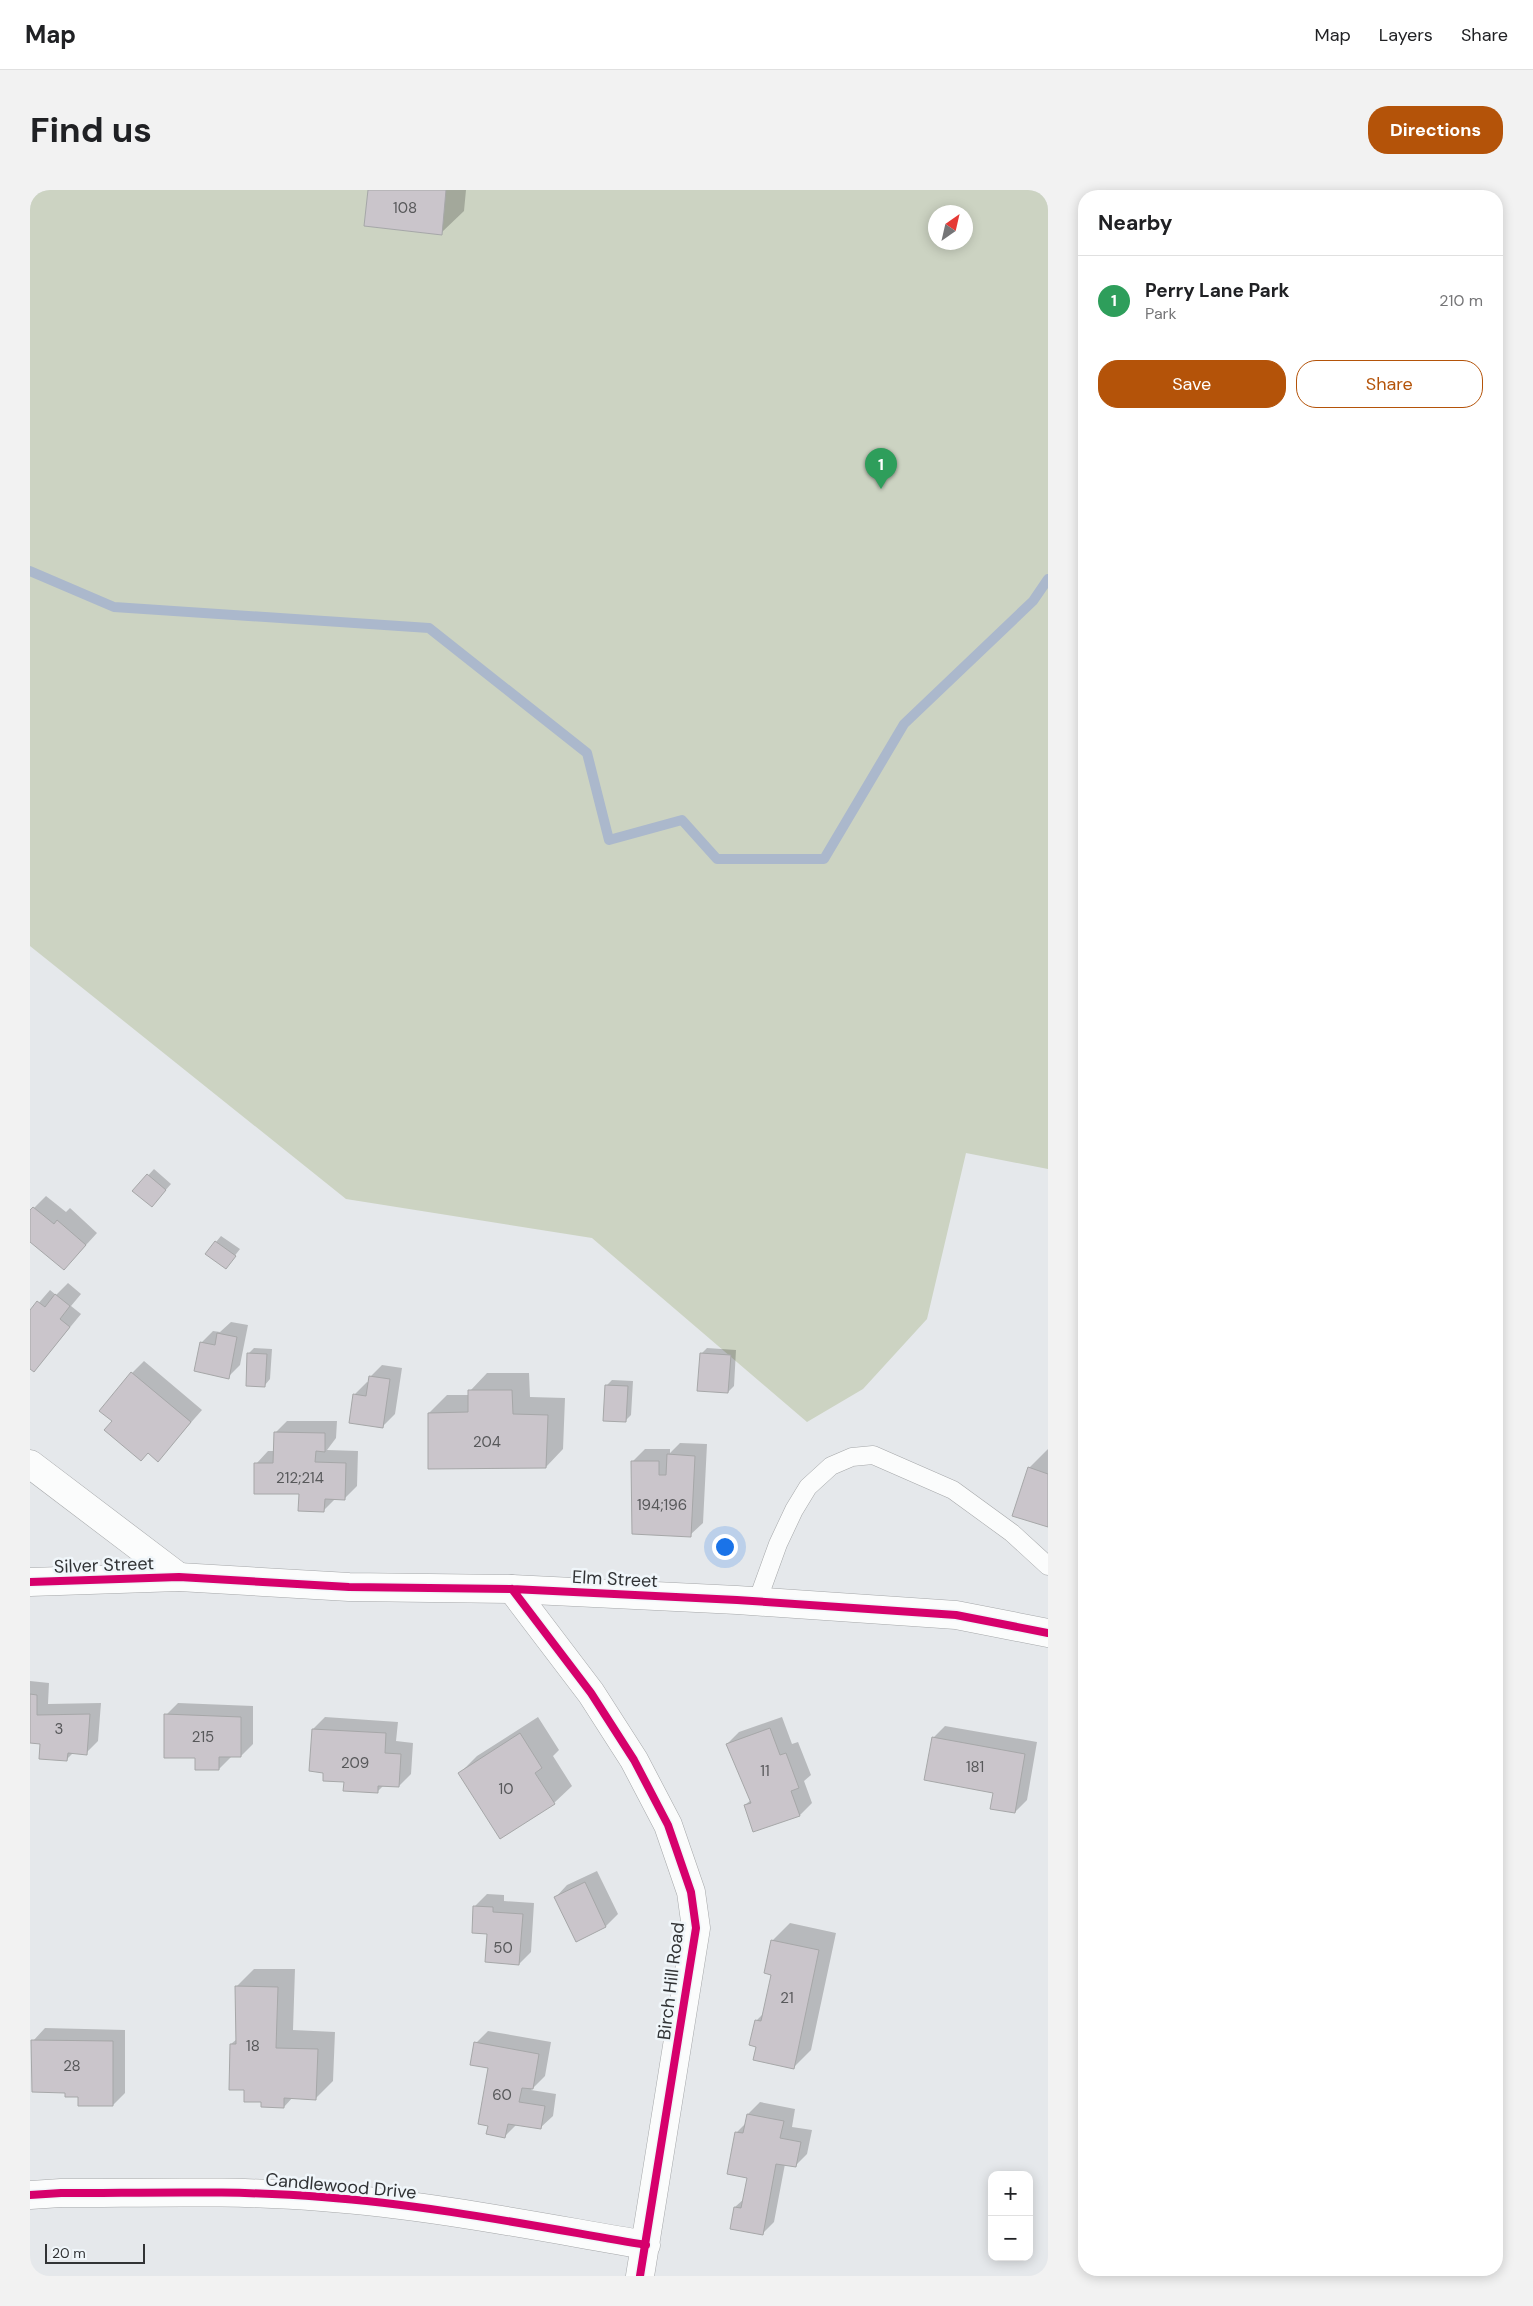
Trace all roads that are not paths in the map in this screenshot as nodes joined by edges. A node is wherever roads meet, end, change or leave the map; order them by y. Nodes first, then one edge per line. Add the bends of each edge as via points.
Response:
1 (30, 1464) edge
2 (1048, 1566) edge
3 (179, 1577) junction
4 (30, 1582) edge
5 (512, 1589) junction
6 (757, 1602) junction
7 (1048, 1633) edge
8 (30, 2195) edge
9 (646, 2245) junction
10 (640, 2276) edge

1 - 3 street
2 - 6 lane via 1012,1533 953,1490 873,1455 852,1457 831,1466 808,1487 798,1502 778,1544
3 - 4 street, Silver Street
3 - 5 street, Elm Street via 349,1587
5 - 6 street, Elm Street
5 - 9 street, Birch Hill Road via 591,1693 634,1760 668,1826 691,1892 696,1928
6 - 7 street, Elm Street via 956,1615
8 - 9 street, Candlewood Drive via 262,2193 322,2197 442,2211
9 - 10 street, Birch Hill Road

